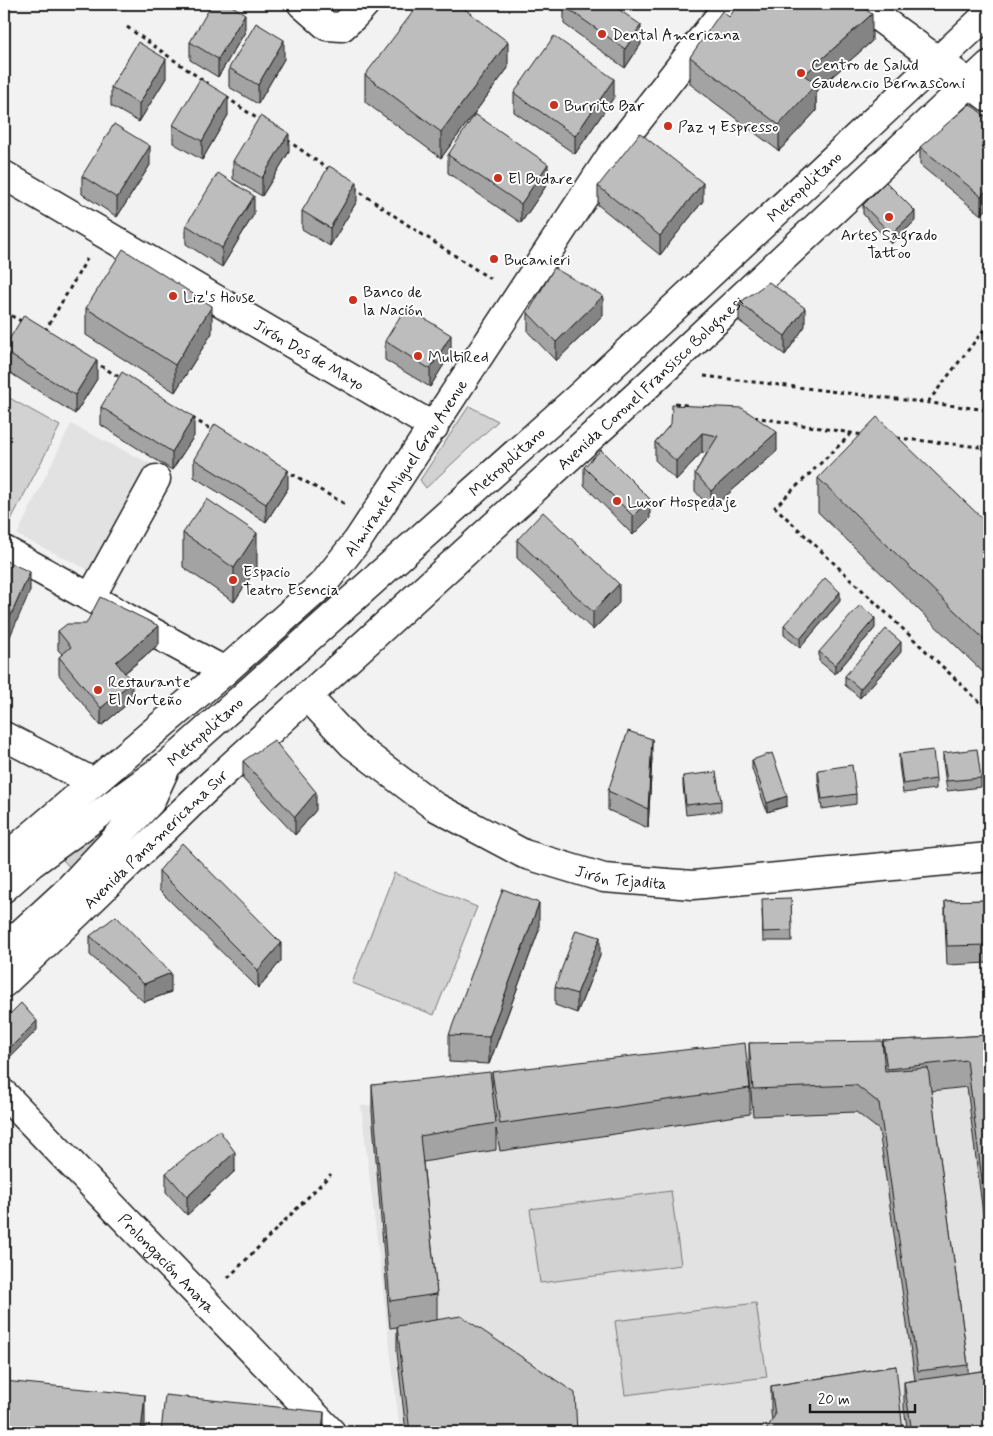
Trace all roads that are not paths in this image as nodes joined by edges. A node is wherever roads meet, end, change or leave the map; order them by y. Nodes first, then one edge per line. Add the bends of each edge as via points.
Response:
1 (302, 4) edge
2 (365, 4) edge
3 (729, 4) edge
4 (860, 4) edge
5 (989, 13) edge
6 (938, 61) junction
7 (989, 65) edge
8 (979, 91) edge
9 (4, 175) edge
10 (434, 427) junction
11 (156, 479) dead end
12 (4, 550) edge
13 (91, 597) junction
14 (225, 671) junction
15 (307, 696) junction
16 (4, 736) edge
17 (167, 765) junction
18 (93, 782) junction
19 (989, 858) edge
20 (4, 859) edge
21 (4, 888) edge
22 (4, 949) edge
23 (4, 982) edge
24 (4, 1094) edge
25 (331, 1432) edge

1 - 2 main road via 327,26 342,27
3 - 10 main road, Almirante Miguel Grau Avenue via 612,154
4 - 6 main road
5 - 6 main road, Metropolitano
6 - 8 main road
6 - 17 main road, Metropolitano via 590,387
7 - 8 main road, Avenida Coronel Fransisco Bolognesi
8 - 15 main road, Avenida Coronel Fransisco Bolognesi via 662,371
9 - 10 main road, Jirón Dos de Mayo
10 - 14 main road, Almirante Miguel Grau Avenue via 358,540 324,583
11 - 13 main road
12 - 13 main road
13 - 14 main road
14 - 18 main road, Almirante Miguel Grau Avenue
15 - 19 main road, Jirón Tejadita via 352,744 434,806 524,854 604,878 693,885
15 - 23 main road, Avenida Panamericana Sur
16 - 18 main road
17 - 21 main road, Metropolitano
17 - 22 main road via 150,802 64,894
18 - 20 main road
24 - 25 main road, Prolongación Anaya

